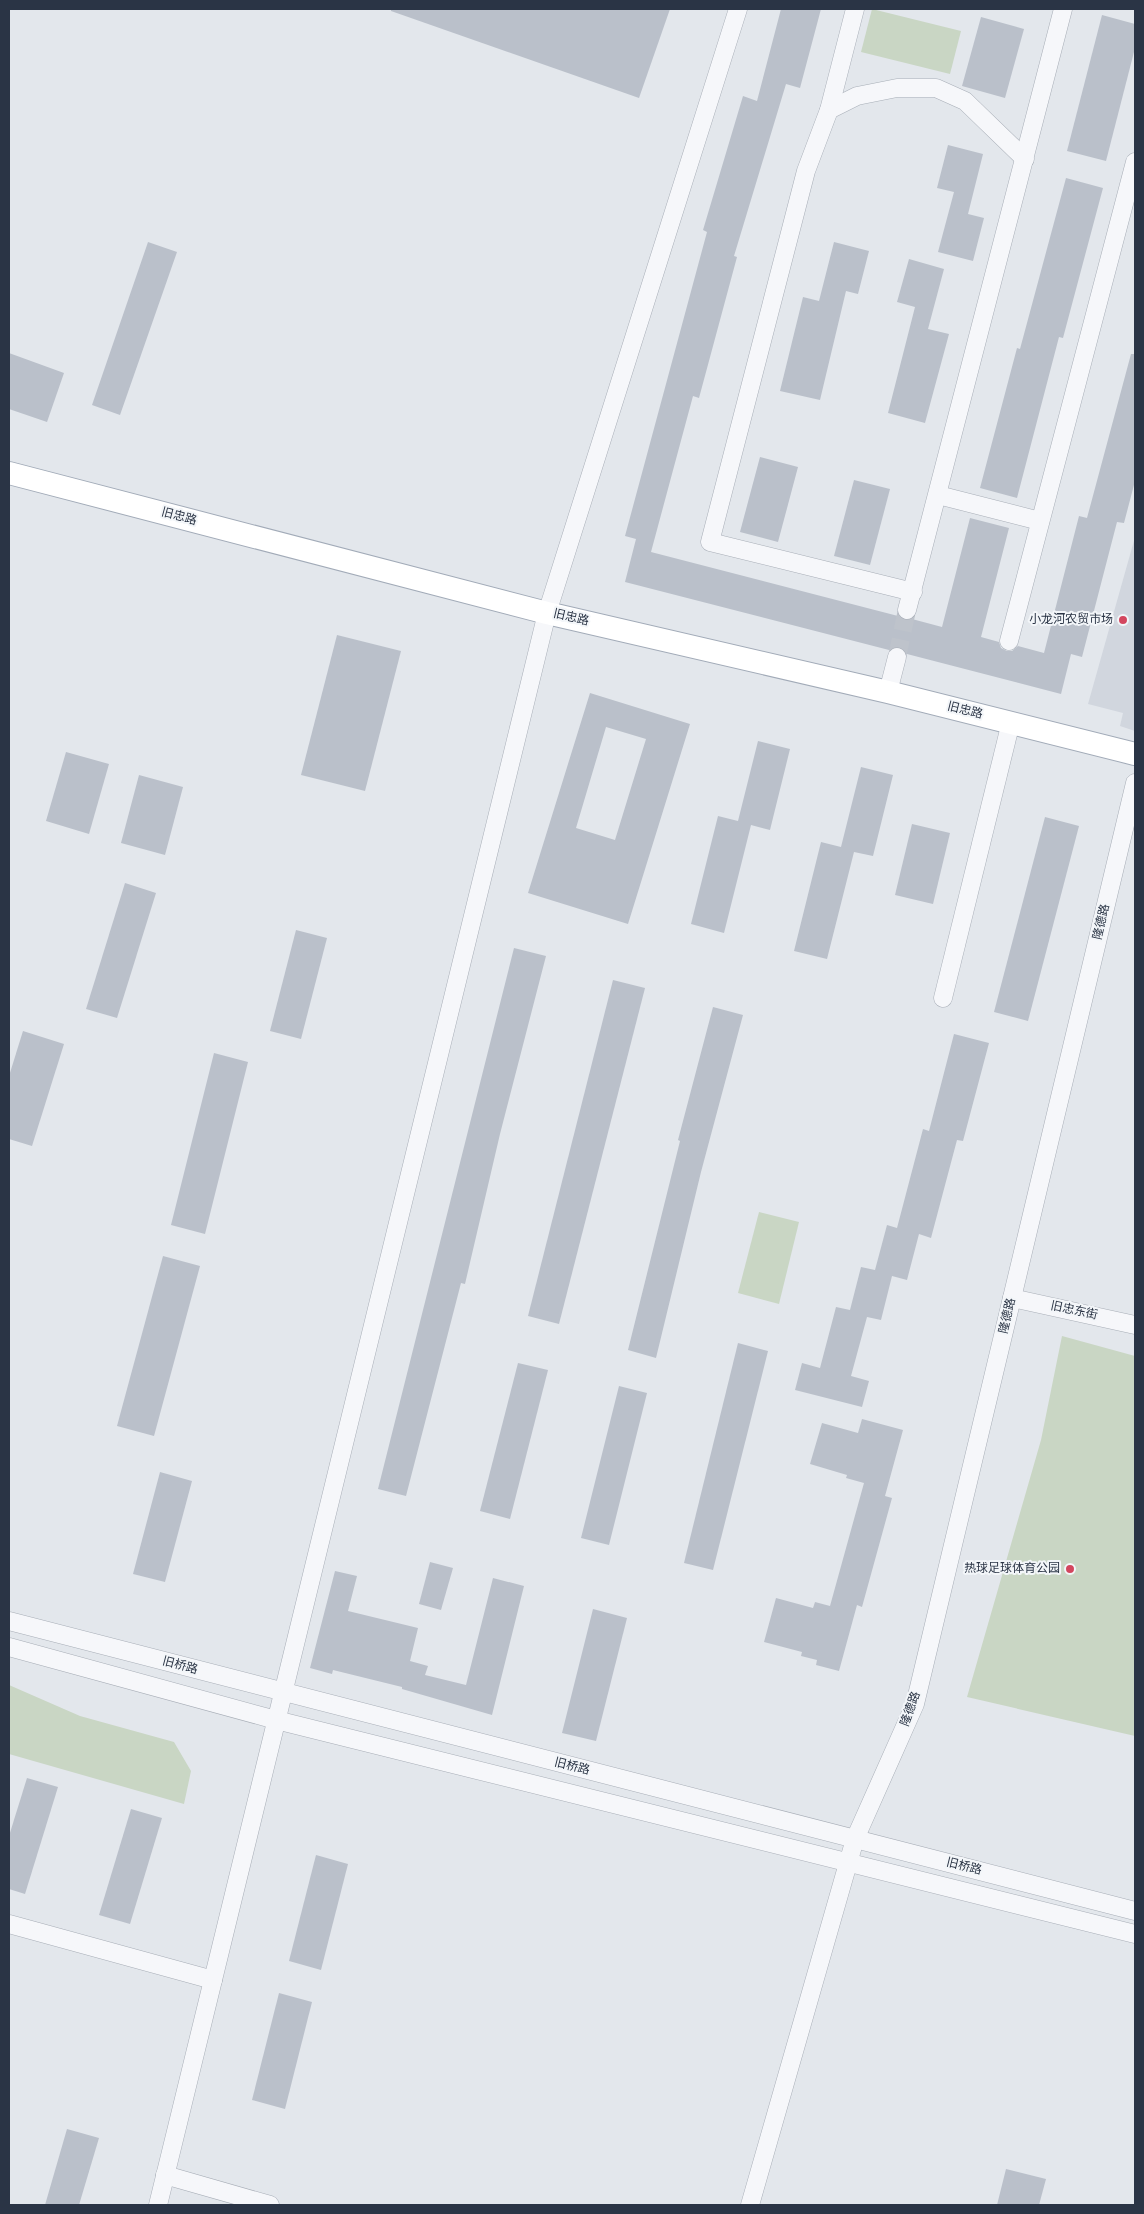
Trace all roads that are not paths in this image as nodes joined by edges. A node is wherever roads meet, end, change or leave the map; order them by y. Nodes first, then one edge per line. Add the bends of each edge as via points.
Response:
1 (738, 9) edge
2 (855, 9) edge
3 (1063, 9) edge
4 (829, 110) junction
5 (1025, 159) junction
6 (1135, 162) edge
7 (9, 474) edge
8 (938, 495) junction
9 (1040, 521) junction
10 (912, 592) junction
11 (907, 610) tunnel mouth
12 (547, 613) junction
13 (1009, 641) dead end
14 (897, 657) tunnel mouth
15 (888, 692) junction
16 (1011, 722) junction
17 (1135, 754) edge
18 (1135, 783) edge
19 (943, 998) dead end
20 (1012, 1298) junction
21 (1135, 1325) edge
22 (9, 1621) edge
23 (9, 1647) edge
24 (282, 1693) junction
25 (276, 1720) junction
26 (854, 1839) junction
27 (848, 1863) junction
28 (1135, 1911) edge
29 (9, 1924) edge
30 (1135, 1934) edge
31 (212, 1980) junction
32 (165, 2175) junction
33 (158, 2205) edge
34 (270, 2205) edge
35 (750, 2205) edge

1 - 12 street
2 - 4 street
3 - 5 street
4 - 5 street via 857,96 897,88 936,88 965,101
4 - 10 street via 806,171 710,542
5 - 8 street
6 - 9 street
7 - 12 main road, 旧忠路
8 - 9 street
8 - 10 street
9 - 13 street
10 - 11 street
12 - 15 main road, 旧忠路
12 - 24 street
14 - 15 street
15 - 16 main road, 旧忠路
16 - 17 main road, 旧忠路
16 - 19 street
18 - 20 street, 隆德路
20 - 21 street, 旧忠东街
20 - 26 street, 隆德路 via 915,1704
22 - 24 street, 旧桥路
23 - 25 street, 旧桥路
24 - 25 street
24 - 26 street, 旧桥路
25 - 27 street, 旧桥路
25 - 31 street
26 - 27 street, 隆德路
26 - 28 street, 旧桥路
27 - 30 street, 旧桥路
27 - 35 street, 隆德路
29 - 31 street
31 - 32 street
32 - 33 street
32 - 34 street

